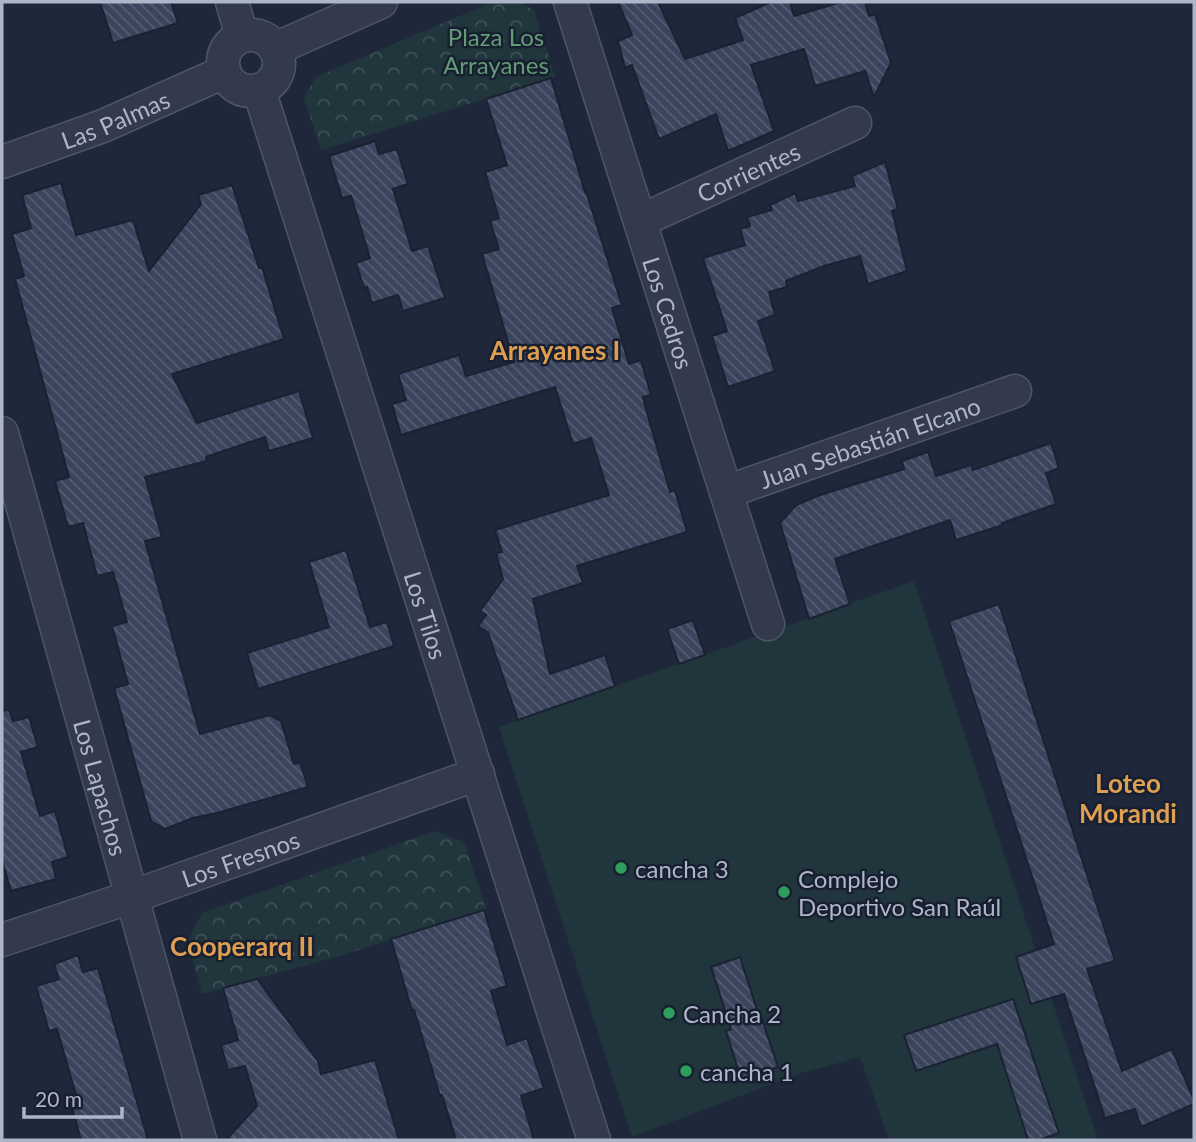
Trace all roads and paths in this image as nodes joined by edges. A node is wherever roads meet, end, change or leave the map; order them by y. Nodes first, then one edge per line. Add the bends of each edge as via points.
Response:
1 (232, 2) edge
2 (381, 2) edge
3 (570, 2) edge
4 (242, 36) junction
5 (275, 49) junction
6 (224, 72) junction
7 (259, 90) junction
8 (855, 123) dead end
9 (2, 162) edge
10 (640, 221) junction
11 (1015, 391) dead end
12 (2, 433) edge
13 (726, 492) junction
14 (768, 624) dead end
15 (478, 774) junction
16 (131, 897) junction
17 (2, 940) edge
18 (200, 1140) edge
19 (594, 1140) edge

1 - 4 street
2 - 5 street
3 - 10 street, Los Cedros
4 - 5 street via 261,37
4 - 6 street via 226,50
5 - 7 street via 275,78
6 - 7 street via 242,90
6 - 9 street, Las Palmas via 103,126
7 - 15 street, Los Tilos
8 - 10 street, Corrientes
10 - 13 street, Los Cedros
11 - 13 street, Juan Sebastián Elcano
12 - 16 street, Los Lapachos
13 - 14 street, Los Cedros
15 - 16 street, Los Fresnos
15 - 19 street, Los Tilos
16 - 17 street, Los Fresnos
16 - 18 street, Los Lapachos

